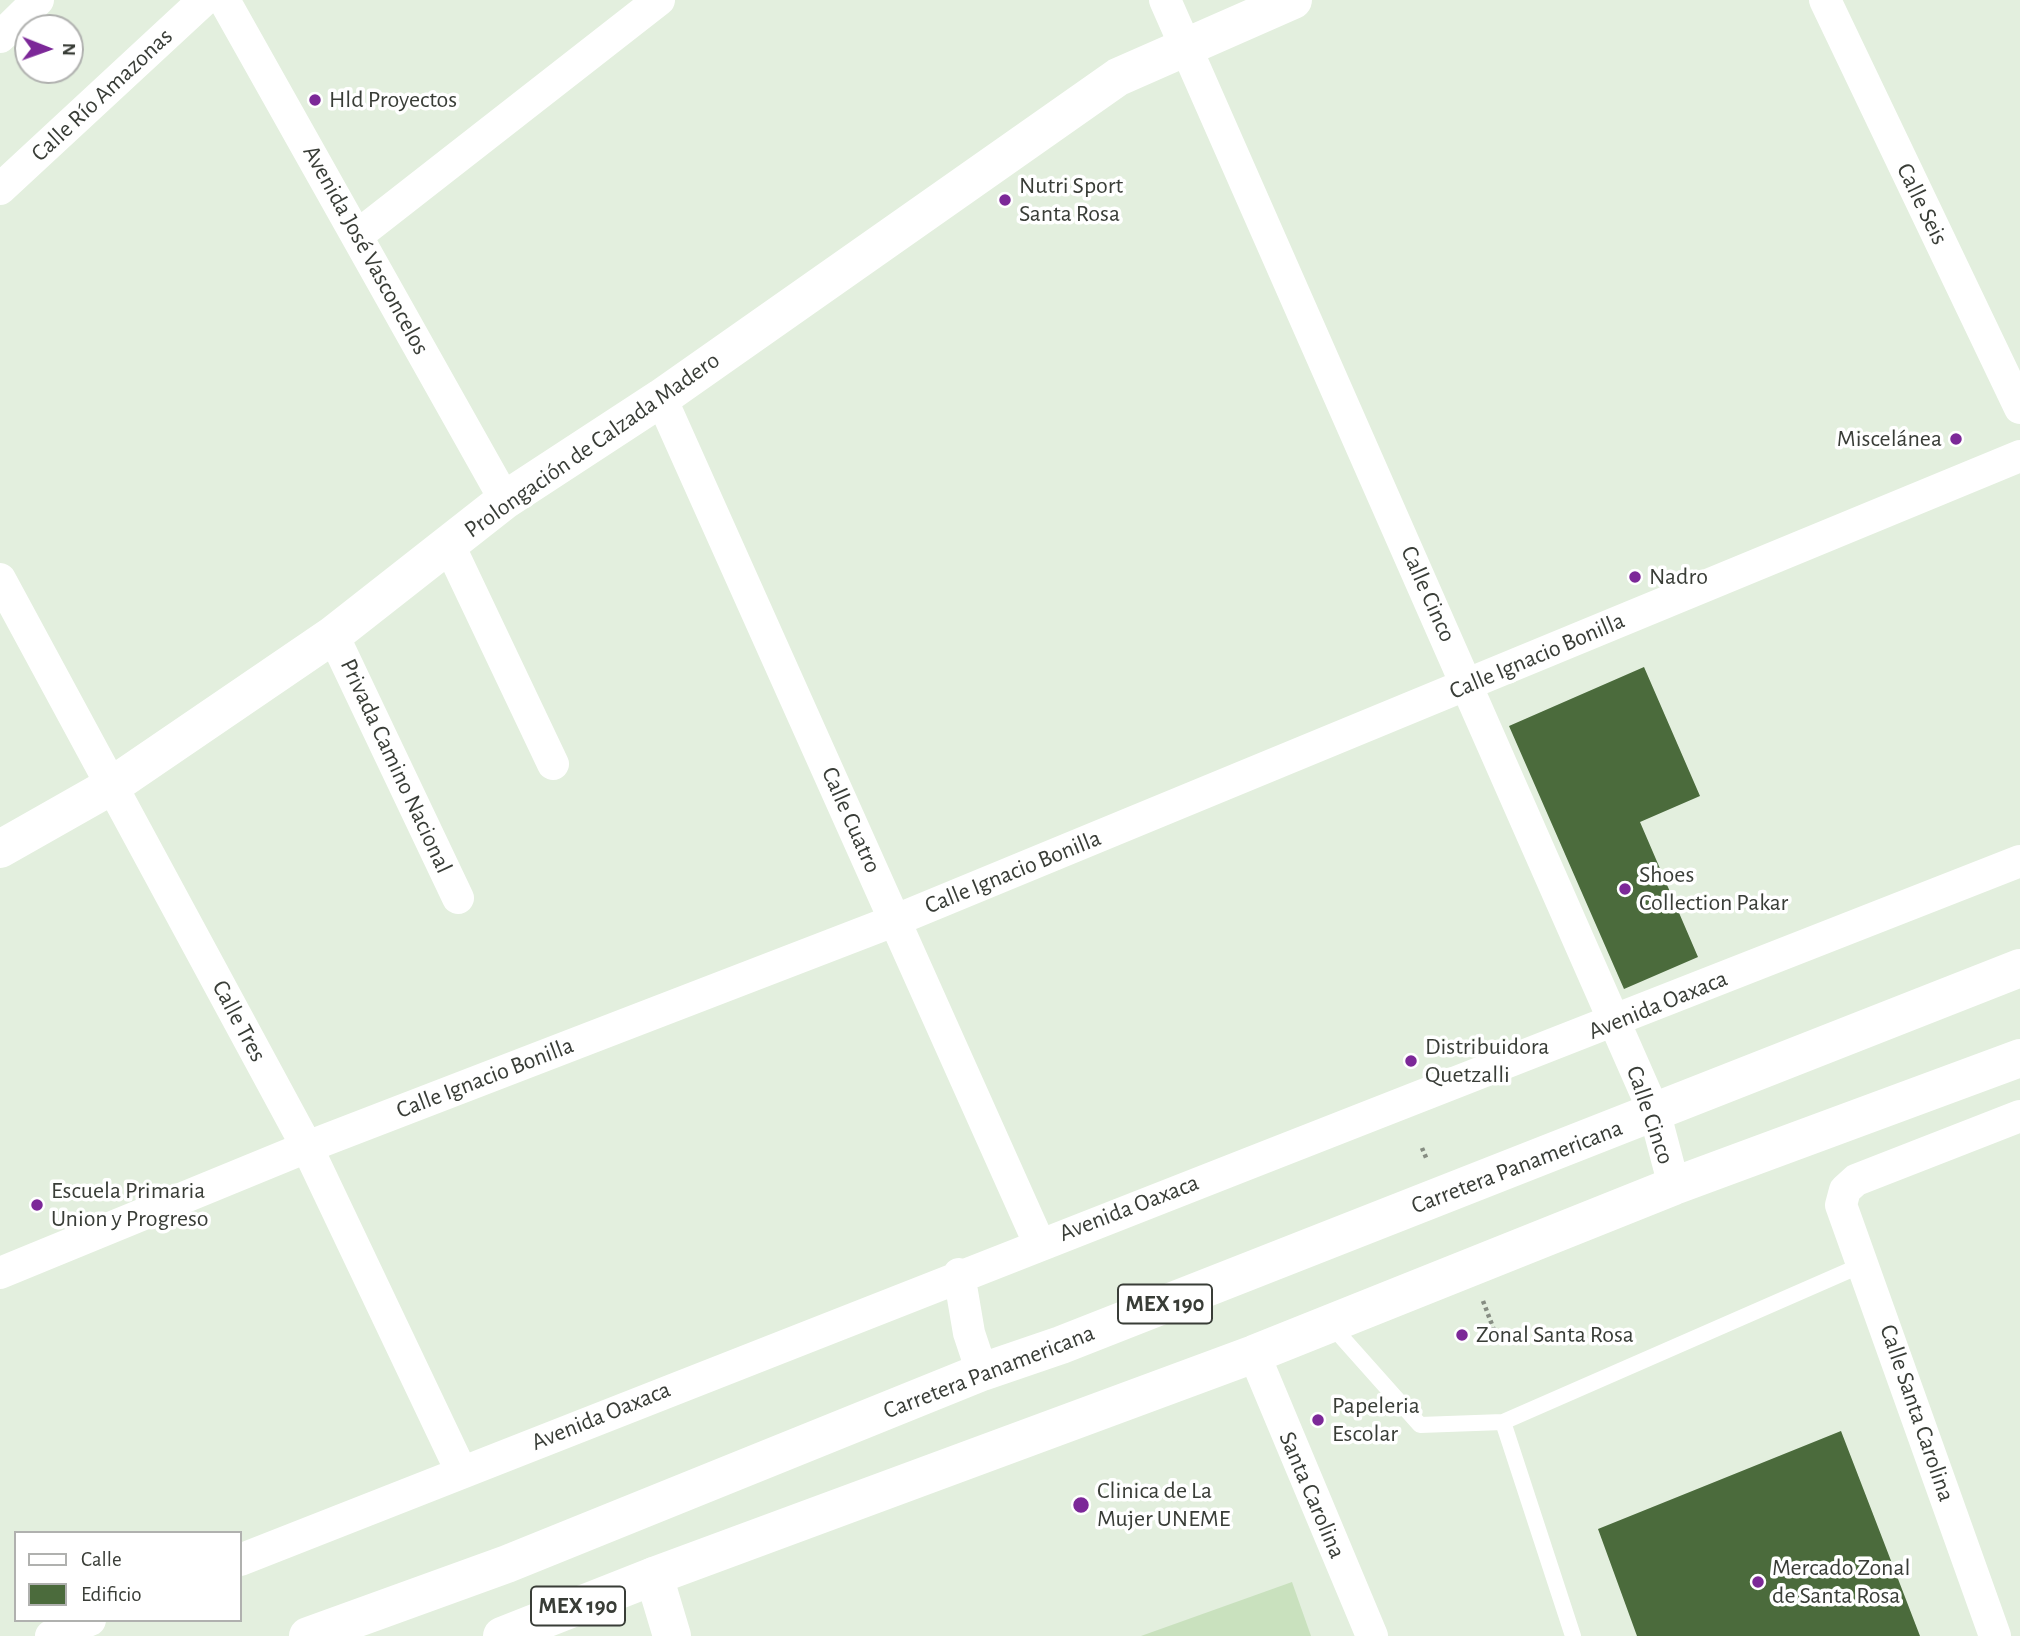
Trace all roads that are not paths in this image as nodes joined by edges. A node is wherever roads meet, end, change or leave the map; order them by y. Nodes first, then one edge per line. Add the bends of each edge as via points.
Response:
1 (38, 0) edge
2 (204, 0) edge
3 (224, 0) edge
4 (659, 0) edge
5 (1165, 0) edge
6 (1293, 0) edge
7 (1825, 0) edge
8 (0, 37) edge
9 (1186, 45) junction
10 (0, 189) edge
11 (358, 235) junction
12 (661, 398) junction
13 (2020, 408) edge
14 (2020, 456) edge
15 (505, 500) junction
16 (449, 545) junction
17 (0, 579) edge
18 (333, 635) junction
19 (1468, 685) junction
20 (552, 764) dead end
21 (113, 785) junction
22 (0, 849) edge
23 (2020, 861) edge
24 (458, 898) dead end
25 (896, 920) junction
26 (2020, 968) edge
27 (1615, 1022) junction
28 (2020, 1058) edge
29 (1655, 1114) junction
30 (2020, 1116) edge
31 (307, 1147) junction
32 (1674, 1186) junction
33 (1039, 1243) junction
34 (1864, 1264) junction
35 (0, 1273) edge
36 (959, 1274) junction
37 (1331, 1324) junction
38 (1254, 1354) junction
39 (982, 1372) junction
40 (1503, 1422) junction
41 (461, 1471) junction
42 (242, 1559) edge
43 (654, 1576) junction
44 (85, 1622) edge
45 (51, 1636) edge
46 (309, 1636) edge
47 (502, 1636) edge
48 (671, 1636) edge
49 (1372, 1636) edge
50 (1573, 1636) edge
51 (1995, 1636) edge

1 - 8 street
2 - 10 street, Calle Río Amazonas
3 - 11 street, Avenida José Vasconcelos
4 - 11 street
5 - 9 street, Calle Cinco
6 - 9 main road, Prolongación de Calzada Madero
7 - 13 street, Calle Seis
9 - 12 main road, Prolongación de Calzada Madero via 1118,77
9 - 19 street, Calle Cinco
11 - 15 street, Avenida José Vasconcelos
12 - 15 main road, Prolongación de Calzada Madero
12 - 25 street, Calle Cuatro
14 - 19 street, Calle Ignacio Bonilla
15 - 16 main road, Prolongación de Calzada Madero
16 - 18 main road, Prolongación de Calzada Madero
16 - 20 street
17 - 21 street, Calle Tres
18 - 21 main road, Prolongación de Calzada Madero
18 - 24 street, Privada Camino Nacional
19 - 25 street, Calle Ignacio Bonilla
19 - 27 street, Calle Cinco
21 - 22 main road, Prolongación de Calzada Madero
21 - 31 street, Calle Tres
23 - 27 street, Avenida Oaxaca
25 - 31 street, Calle Ignacio Bonilla
25 - 33 street, Calle Cuatro
26 - 29 main road, Carretera Panamericana / MEX 190
27 - 29 street, Calle Cinco
27 - 33 street, Avenida Oaxaca
28 - 32 main road, MEX 190
29 - 32 street, Calle Cinco
29 - 39 main road, Carretera Panamericana / MEX 190
30 - 34 street, Calle Santa Carolina via 1856,1180 1845,1190 1841,1205
31 - 35 street, Calle Ignacio Bonilla
31 - 41 street, Calle Tres
32 - 37 main road, MEX 190
33 - 36 street, Avenida Oaxaca
34 - 40 lane
34 - 51 street, Calle Santa Carolina
36 - 39 street via 969,1333
36 - 41 street, Avenida Oaxaca
37 - 38 main road, MEX 190
37 - 40 lane via 1419,1425
38 - 43 main road, MEX 190
38 - 49 street, Santa Carolina
39 - 46 main road, Carretera Panamericana / MEX 190 via 507,1564
40 - 50 lane
41 - 42 street, Avenida Oaxaca
43 - 47 main road, MEX 190
43 - 48 main road
44 - 45 street

